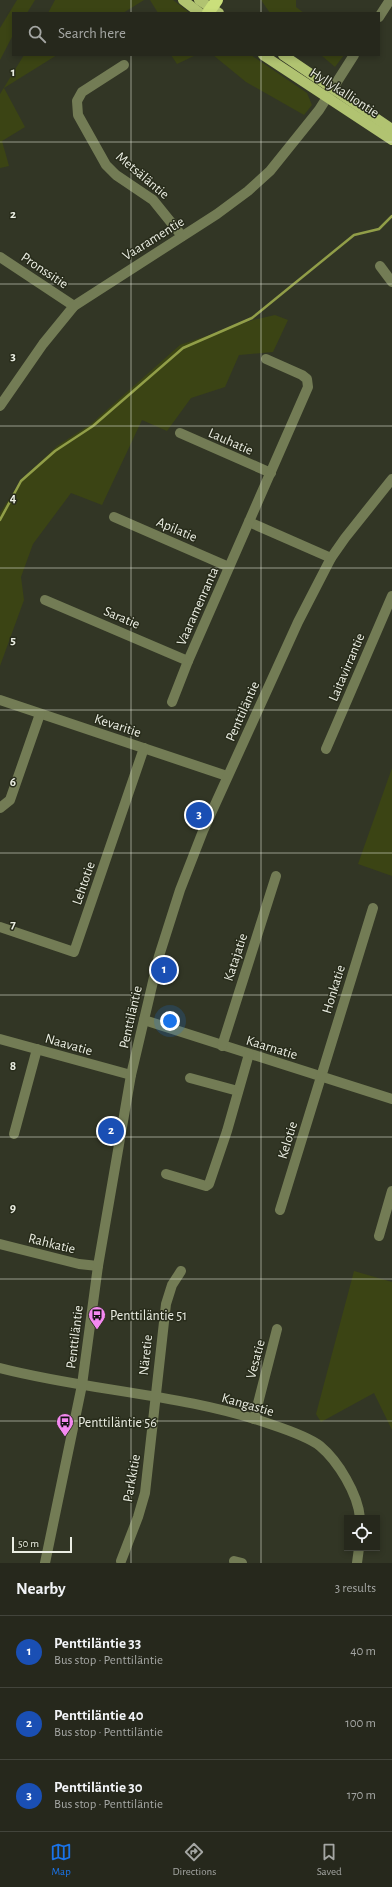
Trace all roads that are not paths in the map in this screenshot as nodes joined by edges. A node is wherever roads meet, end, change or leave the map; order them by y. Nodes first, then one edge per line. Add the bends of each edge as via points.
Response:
1 (183, 0) edge
2 (199, 0) edge
3 (390, 0) edge
4 (214, 9) edge
5 (199, 12) edge
6 (380, 15) edge
7 (264, 56) edge
8 (285, 56) edge
9 (353, 56) edge
10 (124, 65) dead end
11 (333, 88) junction
12 (327, 97) junction
13 (392, 129) edge
14 (392, 140) edge
15 (182, 236) junction
16 (0, 257) edge
17 (380, 266) dead end
18 (392, 282) edge
19 (74, 306) junction
20 (266, 359) dead end
21 (0, 406) edge
22 (180, 434) dead end
23 (271, 473) junction
24 (391, 482) edge
25 (114, 517) dead end
26 (250, 522) junction
27 (331, 558) junction
28 (229, 567) junction
29 (392, 596) edge
30 (45, 600) dead end
31 (188, 661) junction
32 (0, 700) edge
33 (172, 702) dead end
34 (40, 714) junction
35 (144, 748) junction
36 (326, 749) dead end
37 (227, 776) junction
38 (0, 808) edge
39 (276, 876) dead end
40 (373, 908) dead end
41 (0, 927) edge
42 (144, 1020) junction
43 (0, 1039) edge
44 (222, 1046) junction
45 (37, 1049) junction
46 (249, 1054) junction
47 (131, 1076) junction
48 (320, 1077) junction
49 (190, 1078) dead end
50 (238, 1091) junction
51 (392, 1099) edge
52 (14, 1134) dead end
53 (166, 1174) dead end
54 (392, 1191) edge
55 (280, 1210) dead end
56 (379, 1236) dead end
57 (0, 1244) edge
58 (98, 1266) junction
59 (181, 1271) dead end
60 (277, 1329) dead end
61 (0, 1368) edge
62 (82, 1386) junction
63 (155, 1398) junction
64 (254, 1419) junction
65 (360, 1515) edge
66 (359, 1551) edge
67 (121, 1561) dead end
68 (45, 1563) edge
69 (357, 1563) edge

1 - 5 main road
2 - 4 main road
3 - 6 street
7 - 12 main road, Hyllykalliontie
8 - 11 main road, Hyllykalliontie
9 - 11 street, Vaaramentie
10 - 15 street, Metsäläntie via 82,92 77,101 78,115 106,165 116,175 153,200
11 - 12 street, Vaaramentie
11 - 13 main road, Hyllykalliontie
12 - 14 main road, Hyllykalliontie
12 - 15 street, Vaaramentie via 270,172 248,192
15 - 19 street, Vaaramentie
16 - 19 street, Pronssitie
17 - 18 street
19 - 21 street, Vaaramentie via 43,344
20 - 23 street, Vaaramenranta via 302,374 307,379 308,387
22 - 23 street, Lauhatie
23 - 26 street, Vaaramenranta
24 - 27 street, Penttiläntie
25 - 28 street, Apilatie
26 - 27 street
26 - 28 street, Vaaramenranta
27 - 37 street, Penttiläntie via 298,622
28 - 31 street, Vaaramenranta
29 - 36 street, Laitavirrantie
30 - 31 street, Saratie
31 - 33 street, Vaaramenranta
32 - 34 street, Kevaritie
34 - 35 street, Kevaritie
34 - 38 street via 10,800
35 - 37 street, Kevaritie
35 - 41 street, Lehtotie via 74,952
37 - 42 street, Penttiläntie via 180,890 159,956
39 - 44 street, Katajatie
40 - 48 street, Honkatie
42 - 44 street, Kaarnatie
42 - 47 street, Penttiläntie
43 - 45 street, Naavatie
44 - 46 street, Kaarnatie
45 - 47 street, Naavatie
45 - 52 street
46 - 48 street, Kaarnatie
46 - 50 street
47 - 58 street, Penttiläntie
48 - 51 street, Kaarnatie
48 - 55 street, Kelotie
49 - 50 street
50 - 53 street via 209,1184 206,1186
54 - 56 street
57 - 58 street, Rahkatie via 79,1264
58 - 62 street, Penttiläntie
59 - 63 street, Näretie via 172,1285 166,1304
60 - 64 street, Vesatie
61 - 62 street, Kangastie
62 - 63 street, Kangastie
62 - 68 street, Penttiläntie
63 - 64 street, Kangastie via 200,1405
63 - 67 street, Parkkitie via 145,1493
64 - 65 street, Kangastie via 283,1428 319,1445 343,1473 359,1504
66 - 69 street

